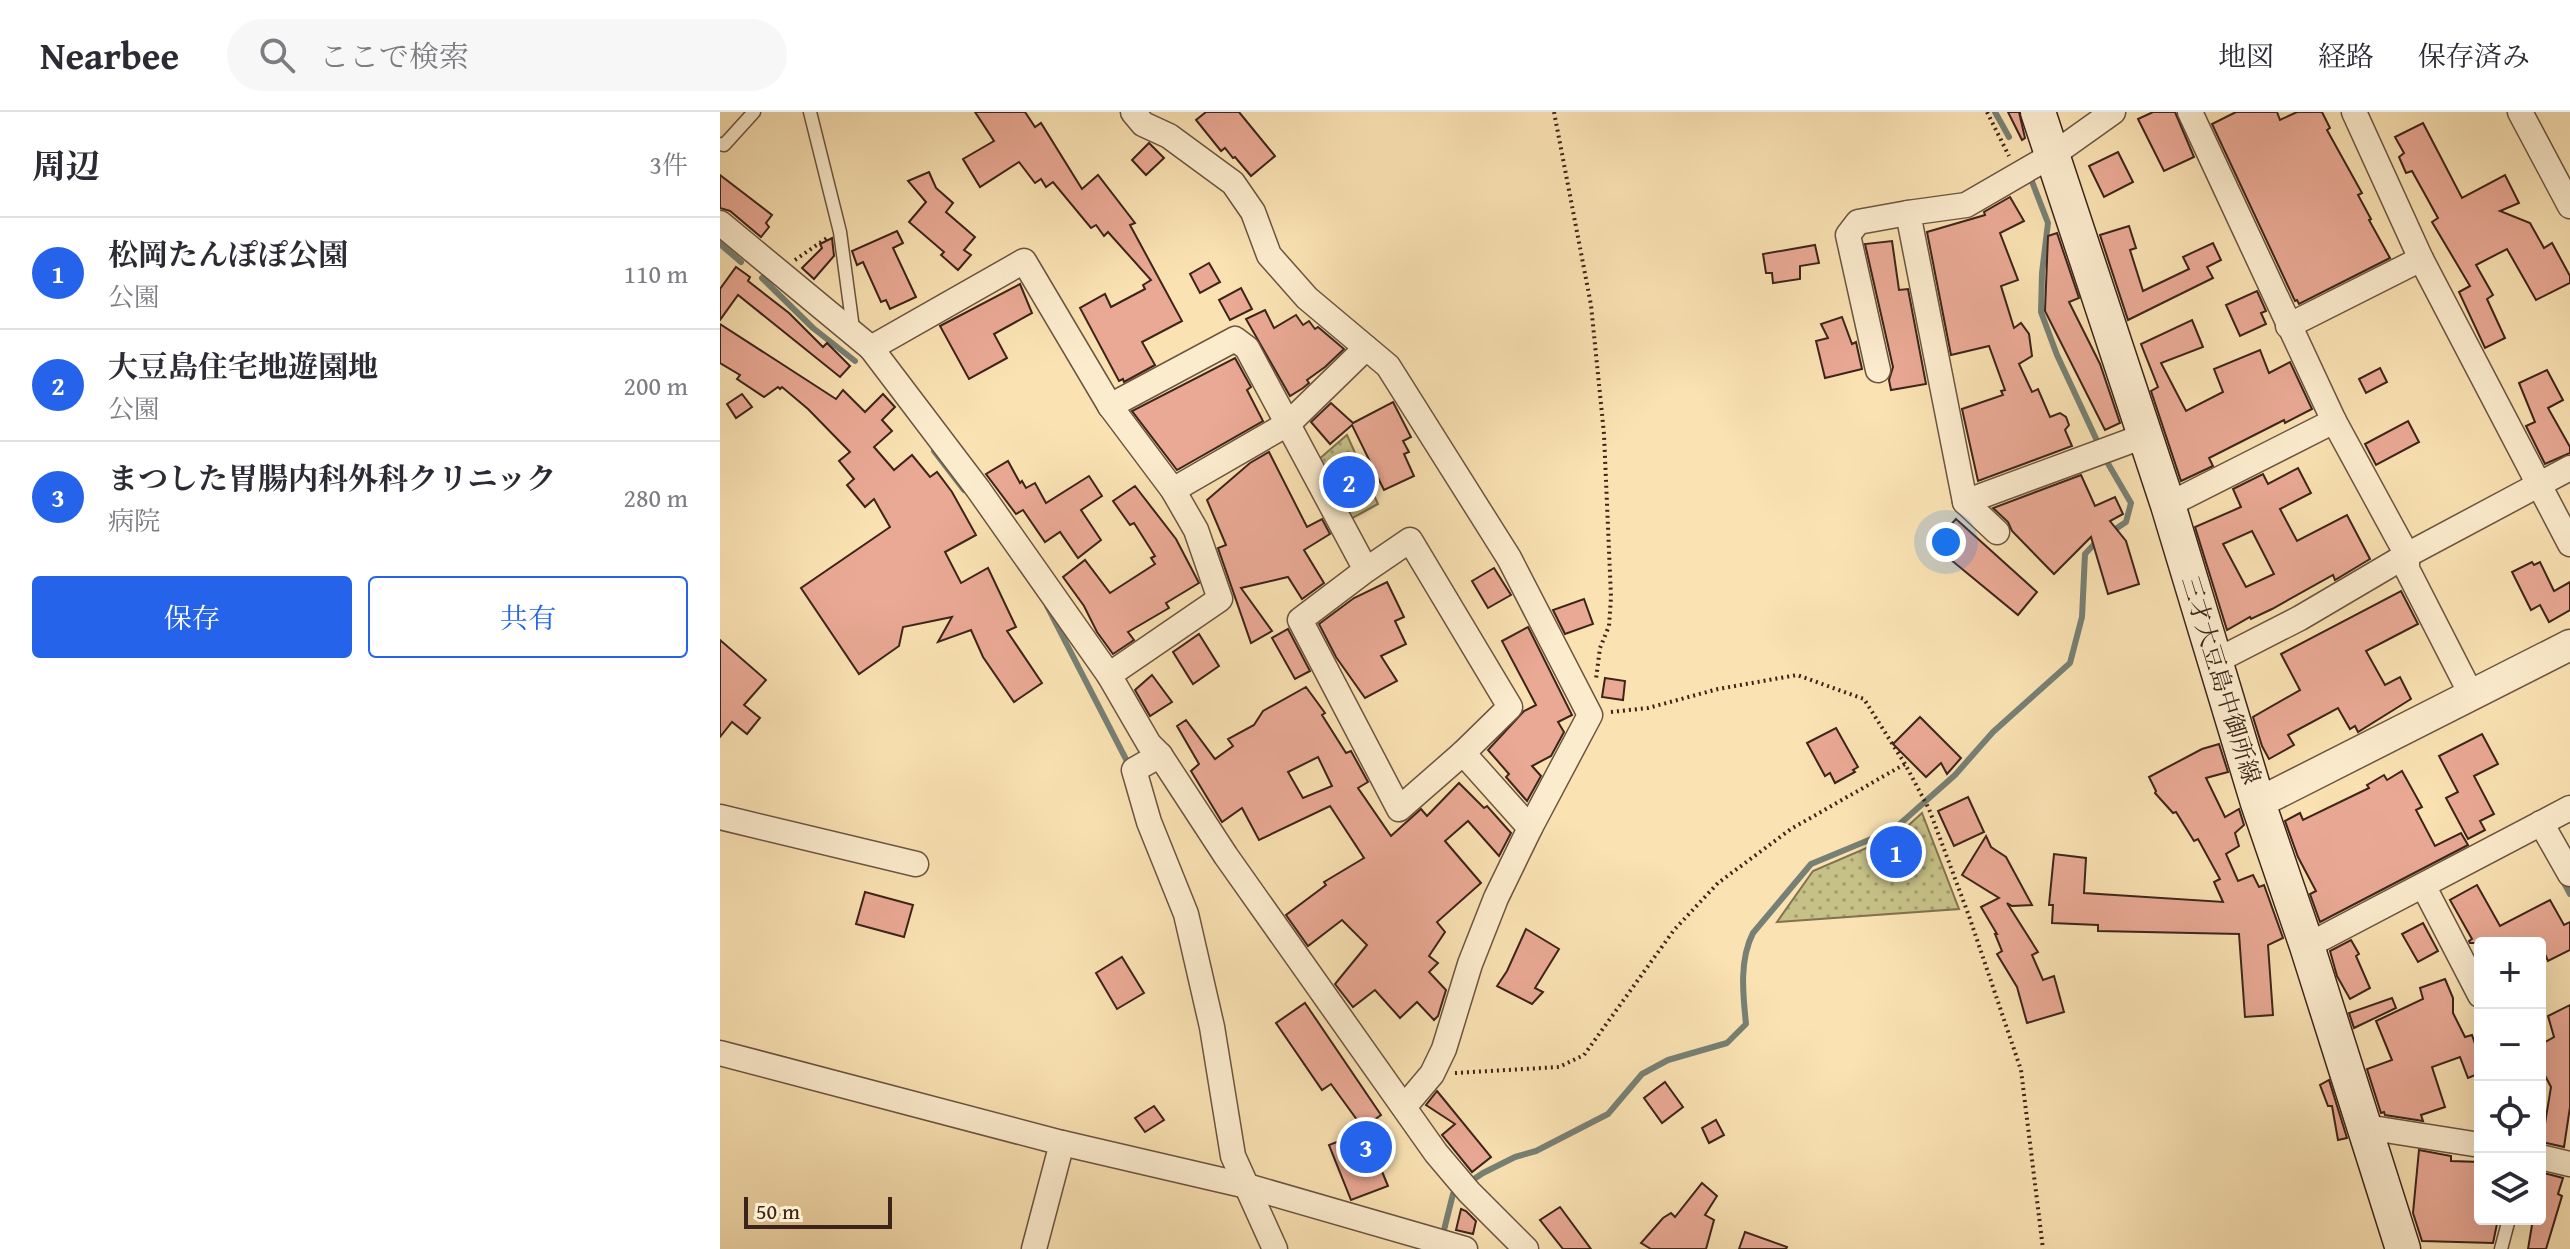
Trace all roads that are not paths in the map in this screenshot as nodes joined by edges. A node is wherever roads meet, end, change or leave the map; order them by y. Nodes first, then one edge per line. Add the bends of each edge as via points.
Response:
1 (754, 112) edge
2 (810, 112) edge
3 (1133, 112) edge
4 (2038, 112) edge
5 (2113, 112) edge
6 (2190, 112) edge
7 (2520, 112) edge
8 (2363, 116) edge
9 (720, 144) edge
10 (2054, 154) junction
11 (2570, 206) edge
12 (1908, 213) junction
13 (720, 223) edge
14 (2421, 259) junction
15 (2288, 326) junction
16 (847, 327) junction
17 (871, 348) junction
18 (1366, 348) junction
19 (1878, 370) dead end
20 (1110, 406) junction
21 (2334, 421) junction
22 (1289, 423) junction
23 (2144, 436) junction
24 (2570, 468) edge
25 (2539, 485) junction
26 (1173, 490) junction
27 (1965, 502) junction
28 (2168, 505) junction
29 (1997, 532) dead end
30 (2570, 544) edge
31 (2407, 555) junction
32 (1366, 570) junction
33 (2570, 645) edge
34 (2216, 661) junction
35 (1109, 675) junction
36 (2471, 694) junction
37 (1463, 753) junction
38 (1160, 755) junction
39 (2258, 803) junction
40 (2570, 808) edge
41 (720, 817) edge
42 (2541, 823) junction
43 (1530, 828) junction
44 (916, 864) dead end
45 (2570, 874) edge
46 (2424, 887) junction
47 (2307, 946) junction
48 (2474, 983) edge
49 (720, 1053) edge
50 (1405, 1106) junction
51 (2366, 1127) junction
52 (1062, 1143) junction
53 (2474, 1144) edge
54 (2546, 1158) edge
55 (2570, 1164) edge
56 (1247, 1186) junction
57 (2507, 1225) edge
58 (1449, 1245) edge
59 (1034, 1249) edge
60 (1275, 1249) edge
61 (1526, 1249) edge
62 (2403, 1249) edge
63 (2412, 1249) edge
64 (2501, 1249) edge

1 - 9 lane
2 - 16 lane via 840,231 852,321
3 - 18 street via 1233,183 1253,212 1269,255 1307,298
4 - 10 main road, 三才大豆島中御所線
5 - 10 street
6 - 15 street
7 - 11 street
8 - 14 street
10 - 12 street via 1966,205
10 - 23 main road, 三才大豆島中御所線
12 - 19 street via 1858,222 1848,235
12 - 27 street
13 - 16 street
14 - 15 street
14 - 25 street
15 - 21 street
16 - 17 street
17 - 20 street via 1024,261
17 - 35 street
18 - 22 street
18 - 43 street via 1403,388 1509,558 1590,715
20 - 22 street via 1235,339 1247,348
20 - 26 street
21 - 28 street
21 - 31 street
22 - 26 street
22 - 32 street
23 - 27 street
23 - 28 main road, 三才大豆島中御所線
24 - 25 street
25 - 30 street
25 - 31 street
26 - 35 street via 1196,530 1220,599
27 - 29 street
28 - 34 main road, 三才大豆島中御所線
31 - 34 street
31 - 36 street via 2407,569
32 - 37 street via 1410,540 1510,707
32 - 37 street via 1300,620 1399,809
33 - 36 street
34 - 39 main road, 三才大豆島中御所線
35 - 38 street
36 - 39 street
37 - 43 street
38 - 50 street
38 - 56 street via 1134,770 1186,914 1233,1156
39 - 47 main road, 三才大豆島中御所線
40 - 42 street
41 - 44 street
42 - 45 street
42 - 46 street
43 - 50 street via 1496,898 1432,1074
46 - 47 street
46 - 48 street
47 - 51 main road, 三才大豆島中御所線
49 - 52 street
50 - 61 street via 1464,1187
51 - 53 street
51 - 62 main road, 三才大豆島中御所線
52 - 56 street
52 - 59 street
54 - 55 street
56 - 58 street
56 - 60 street
57 - 64 lane
62 - 63 lane

